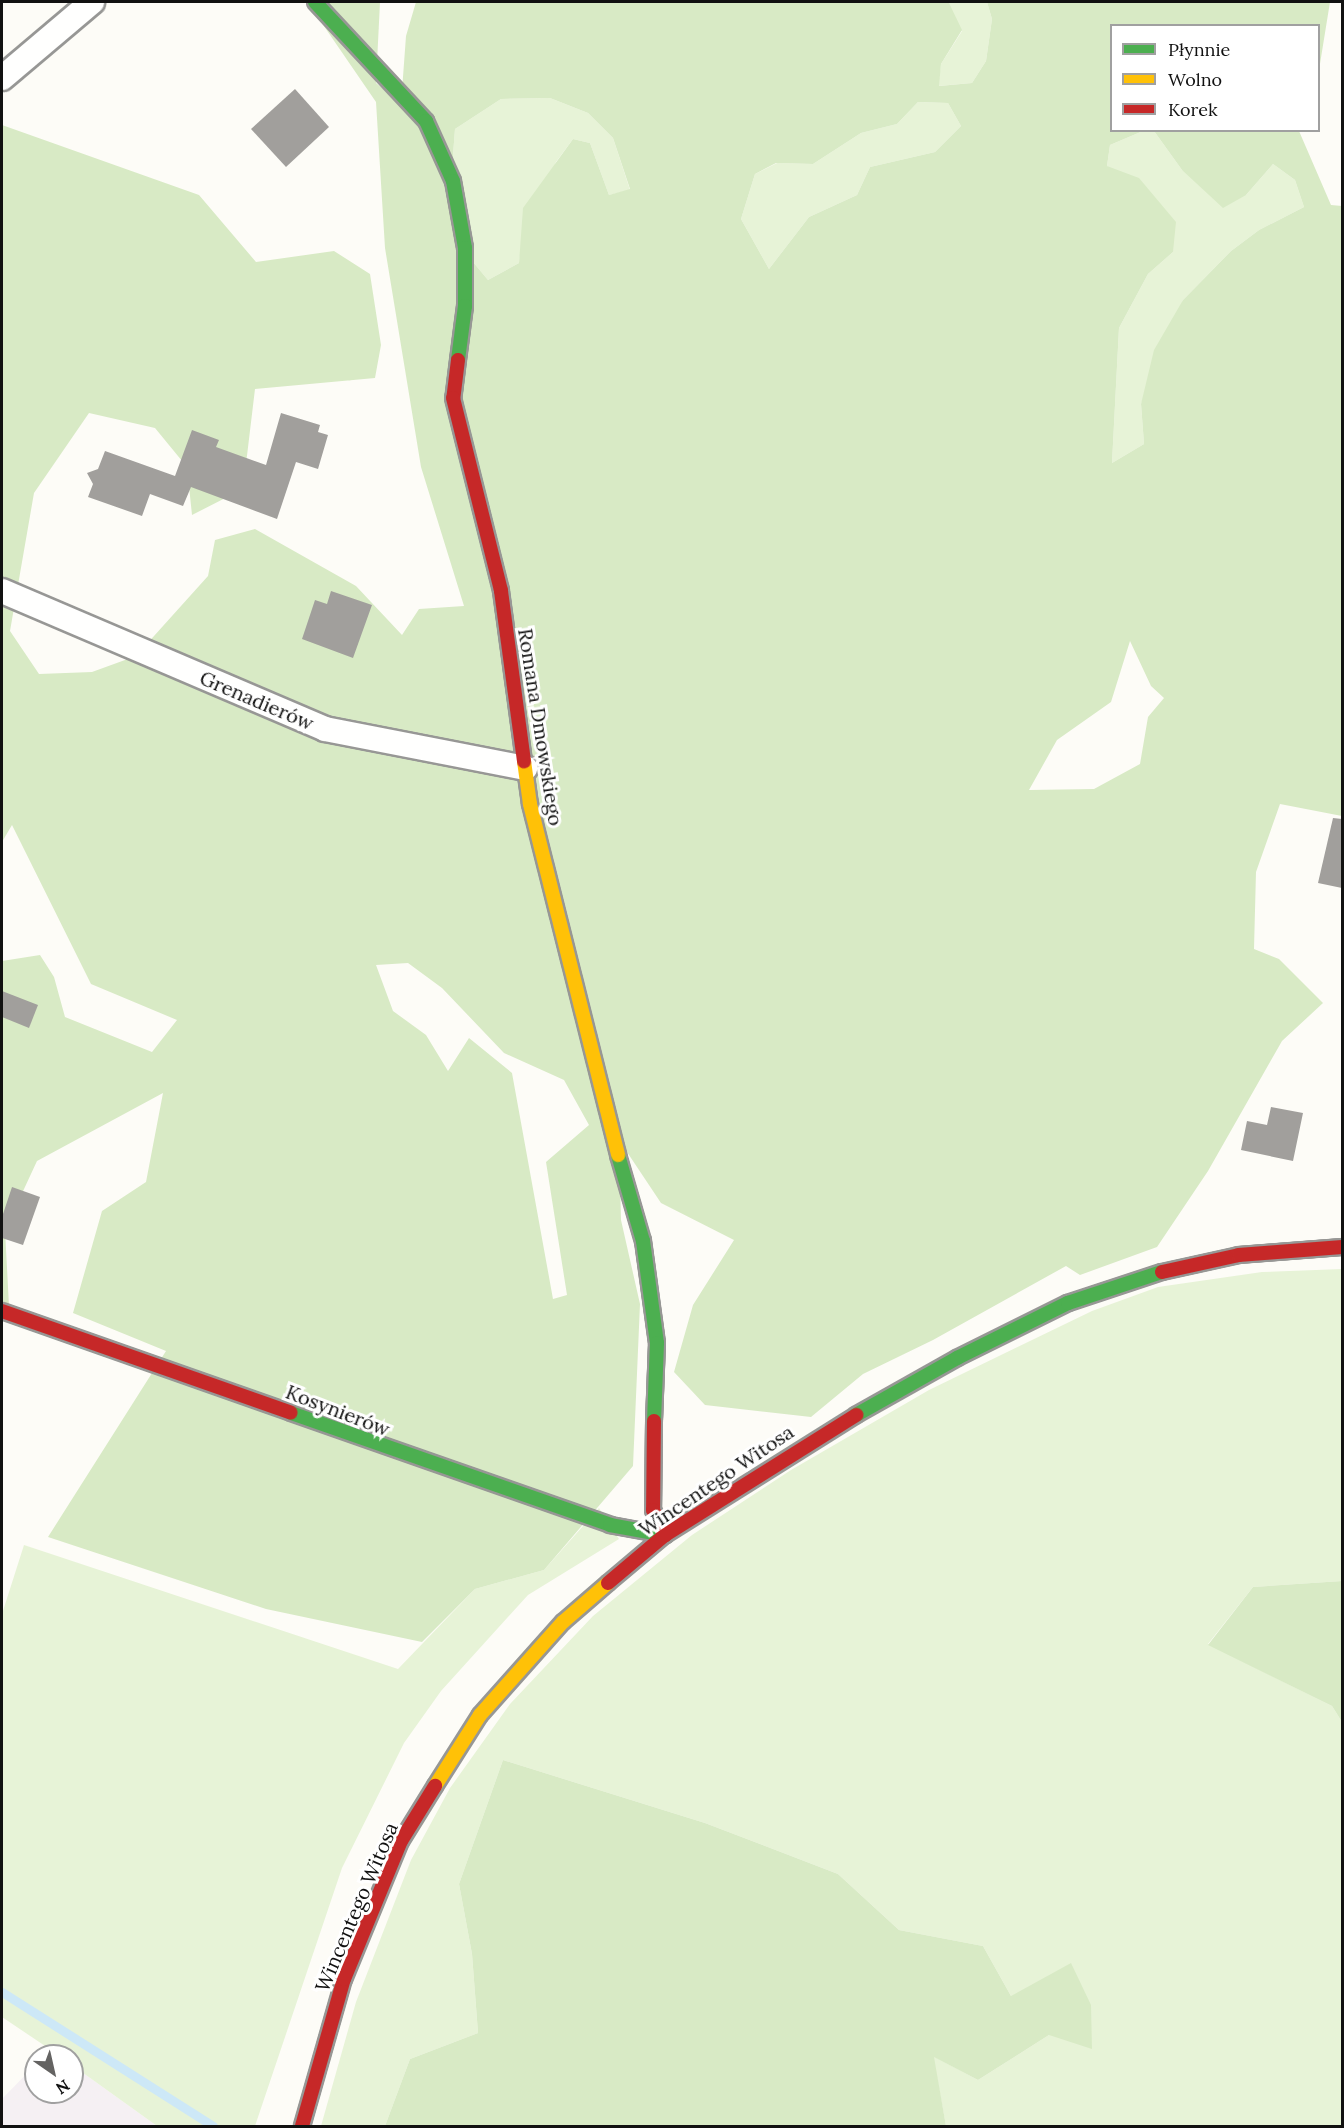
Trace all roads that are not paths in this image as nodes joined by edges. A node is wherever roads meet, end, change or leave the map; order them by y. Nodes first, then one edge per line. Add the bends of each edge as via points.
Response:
1 (92, 2) edge
2 (315, 2) edge
3 (2, 78) edge
4 (2, 591) edge
5 (525, 768) junction
6 (1342, 1247) edge
7 (2, 1311) edge
8 (665, 1535) junction
9 (302, 2127) edge

1 - 3 street
2 - 5 street, Romana Dmowskiego via 426,121 453,181 465,248 453,398 501,591
4 - 5 street, Grenadierów via 325,729
5 - 8 street, Romana Dmowskiego via 530,804 603,1105 643,1241 657,1343 653,1510
6 - 8 street, Wincentego Witosa via 1239,1255 1161,1272 1068,1303 957,1358 806,1443
7 - 8 street, Kosynierów via 610,1526
8 - 9 street, Wincentego Witosa via 563,1622 480,1715 401,1841 342,1984

